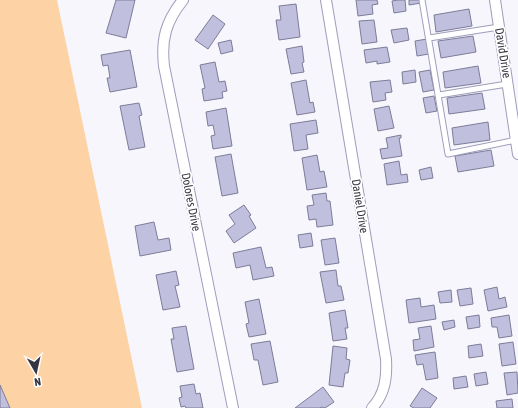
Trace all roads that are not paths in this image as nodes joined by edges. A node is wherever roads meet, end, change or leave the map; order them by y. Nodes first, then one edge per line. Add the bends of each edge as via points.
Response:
1 (183, 0) edge
2 (326, 0) edge
3 (422, 0) edge
4 (495, 0) edge
5 (499, 28) junction
6 (429, 38) junction
7 (507, 84) junction
8 (438, 95) junction
9 (516, 140) junction
10 (518, 154) edge
11 (233, 408) edge
12 (372, 408) edge

1 - 11 street, Dolores Drive via 167,24 164,66
2 - 12 street, Daniel Drive via 386,360 386,382
3 - 6 lane
4 - 5 street, David Drive
5 - 6 lane
5 - 7 street, David Drive
6 - 8 lane
7 - 8 lane
7 - 9 street, David Drive
8 - 9 lane via 448,154
9 - 10 street, David Drive

